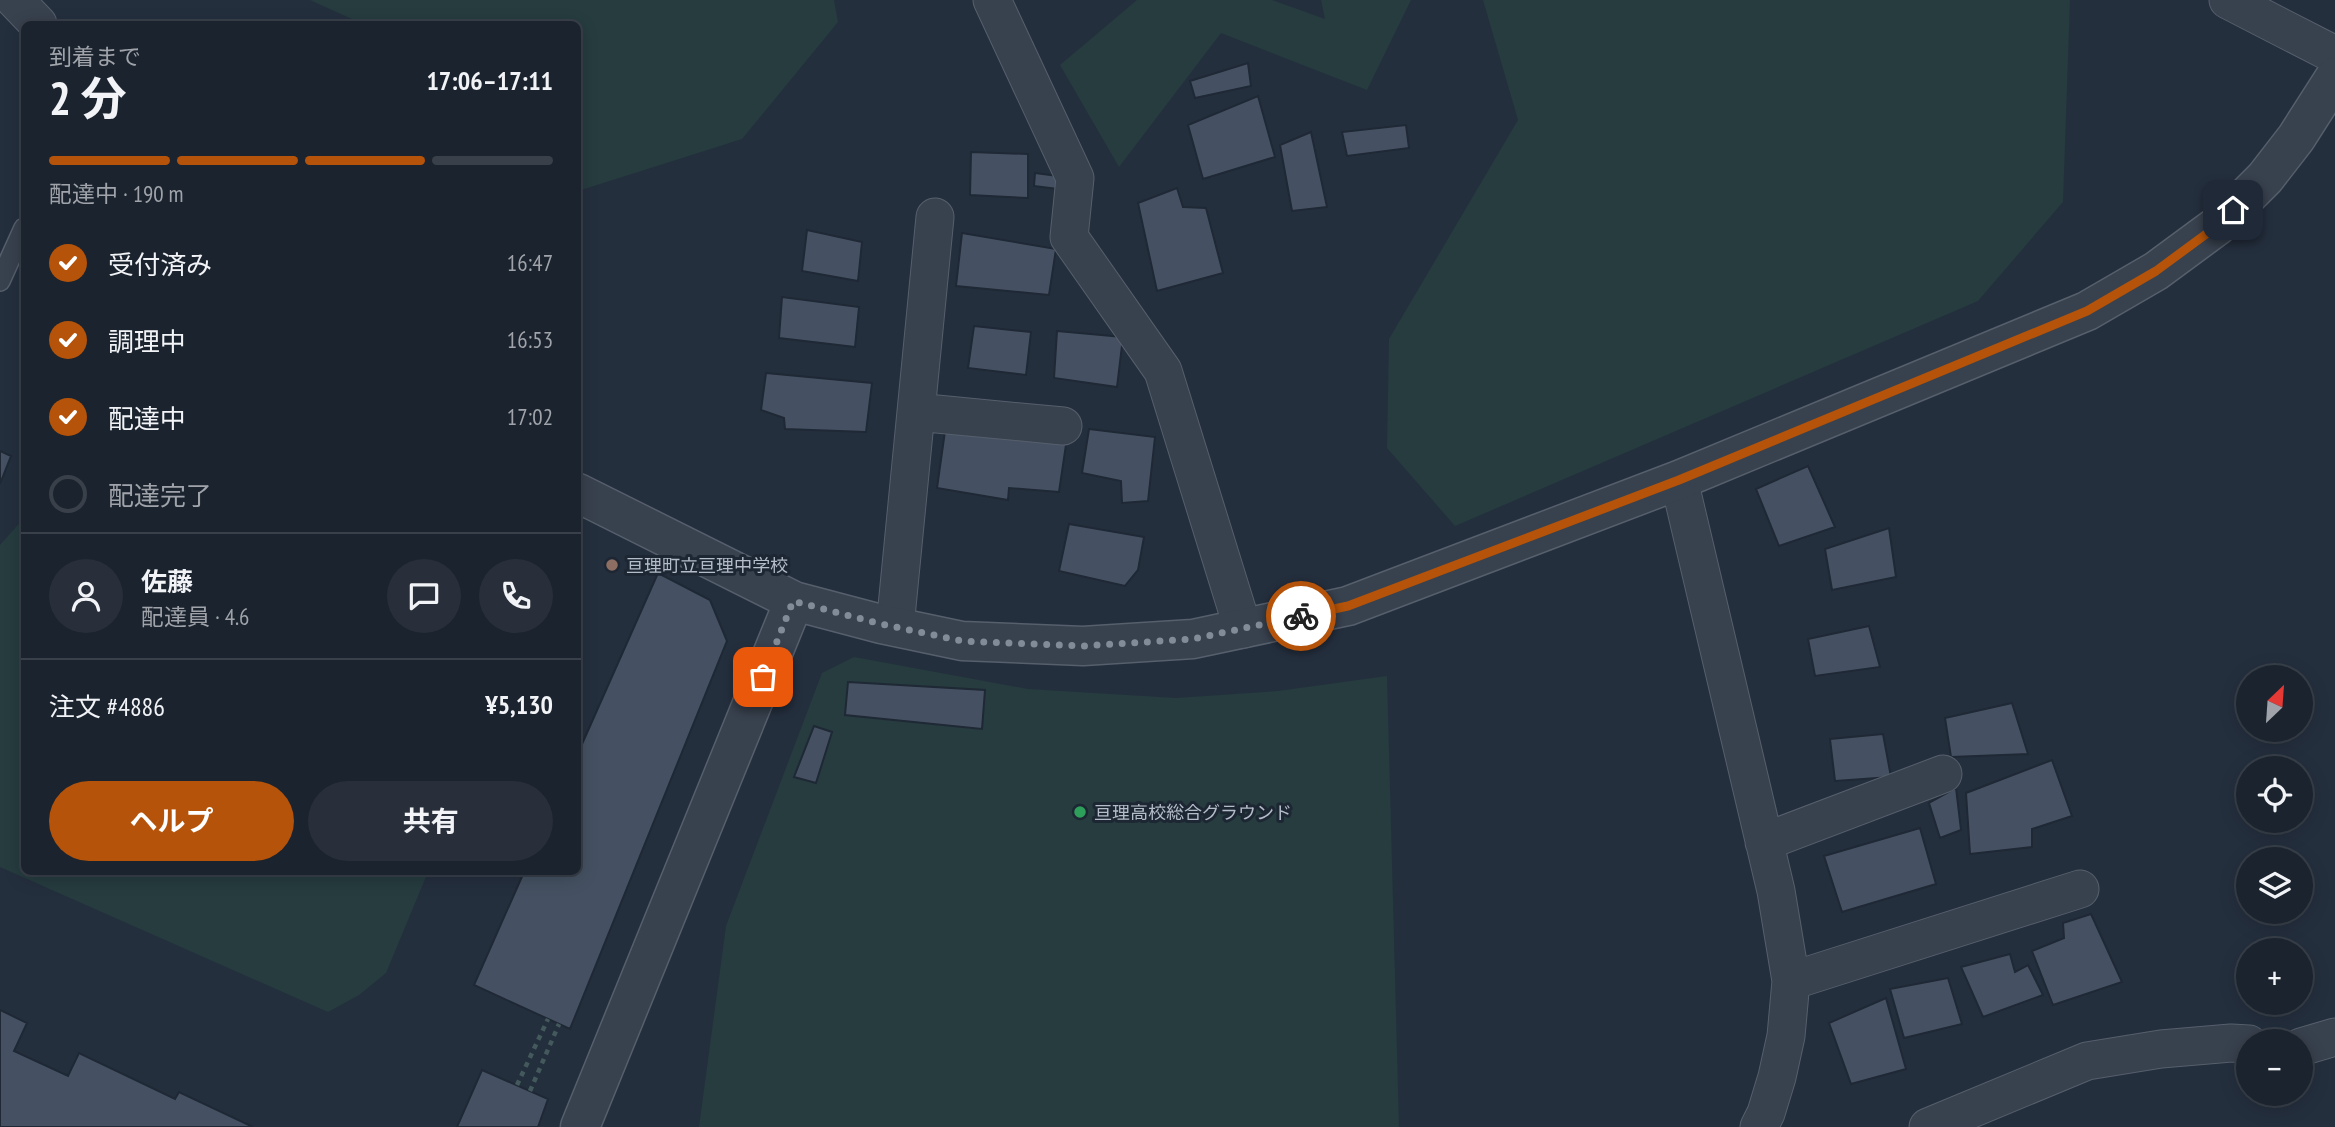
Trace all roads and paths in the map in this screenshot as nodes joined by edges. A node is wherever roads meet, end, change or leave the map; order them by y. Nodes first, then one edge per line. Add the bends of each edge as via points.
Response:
1 (15, 0) edge
2 (992, 0) edge
3 (2228, 0) edge
4 (35, 21) edge
5 (2335, 55) edge
6 (2335, 77) edge
7 (935, 217) dead end
8 (21, 235) edge
9 (0, 281) edge
10 (916, 412) junction
11 (1063, 426) dead end
12 (1679, 480) junction
13 (581, 495) edge
14 (793, 601) junction
15 (895, 627) junction
16 (1243, 629) junction
17 (1943, 774) dead end
18 (1764, 842) junction
19 (2080, 889) dead end
20 (1791, 981) junction
21 (548, 1019) dead end
22 (559, 1024) dead end
23 (2335, 1037) edge
24 (2236, 1043) edge
25 (2313, 1043) edge
26 (517, 1086) dead end
27 (530, 1091) dead end
28 (580, 1127) edge
29 (1759, 1127) edge
30 (1928, 1127) edge

1 - 4 street
2 - 16 street via 1075,178 1069,237 1163,371
3 - 5 street
6 - 12 street via 2297,138 2265,178 2217,226 2156,271 2087,311
7 - 10 street
8 - 9 lane
10 - 11 street
10 - 15 street
12 - 16 street via 1348,606
12 - 18 street
13 - 14 street
14 - 15 street
14 - 28 street
15 - 16 street via 962,641 1083,646 1193,639
17 - 18 street
18 - 20 street
19 - 20 street
20 - 29 street via 1777,1077
21 - 26 path
22 - 27 path
23 - 25 street
24 - 30 street via 2087,1061

